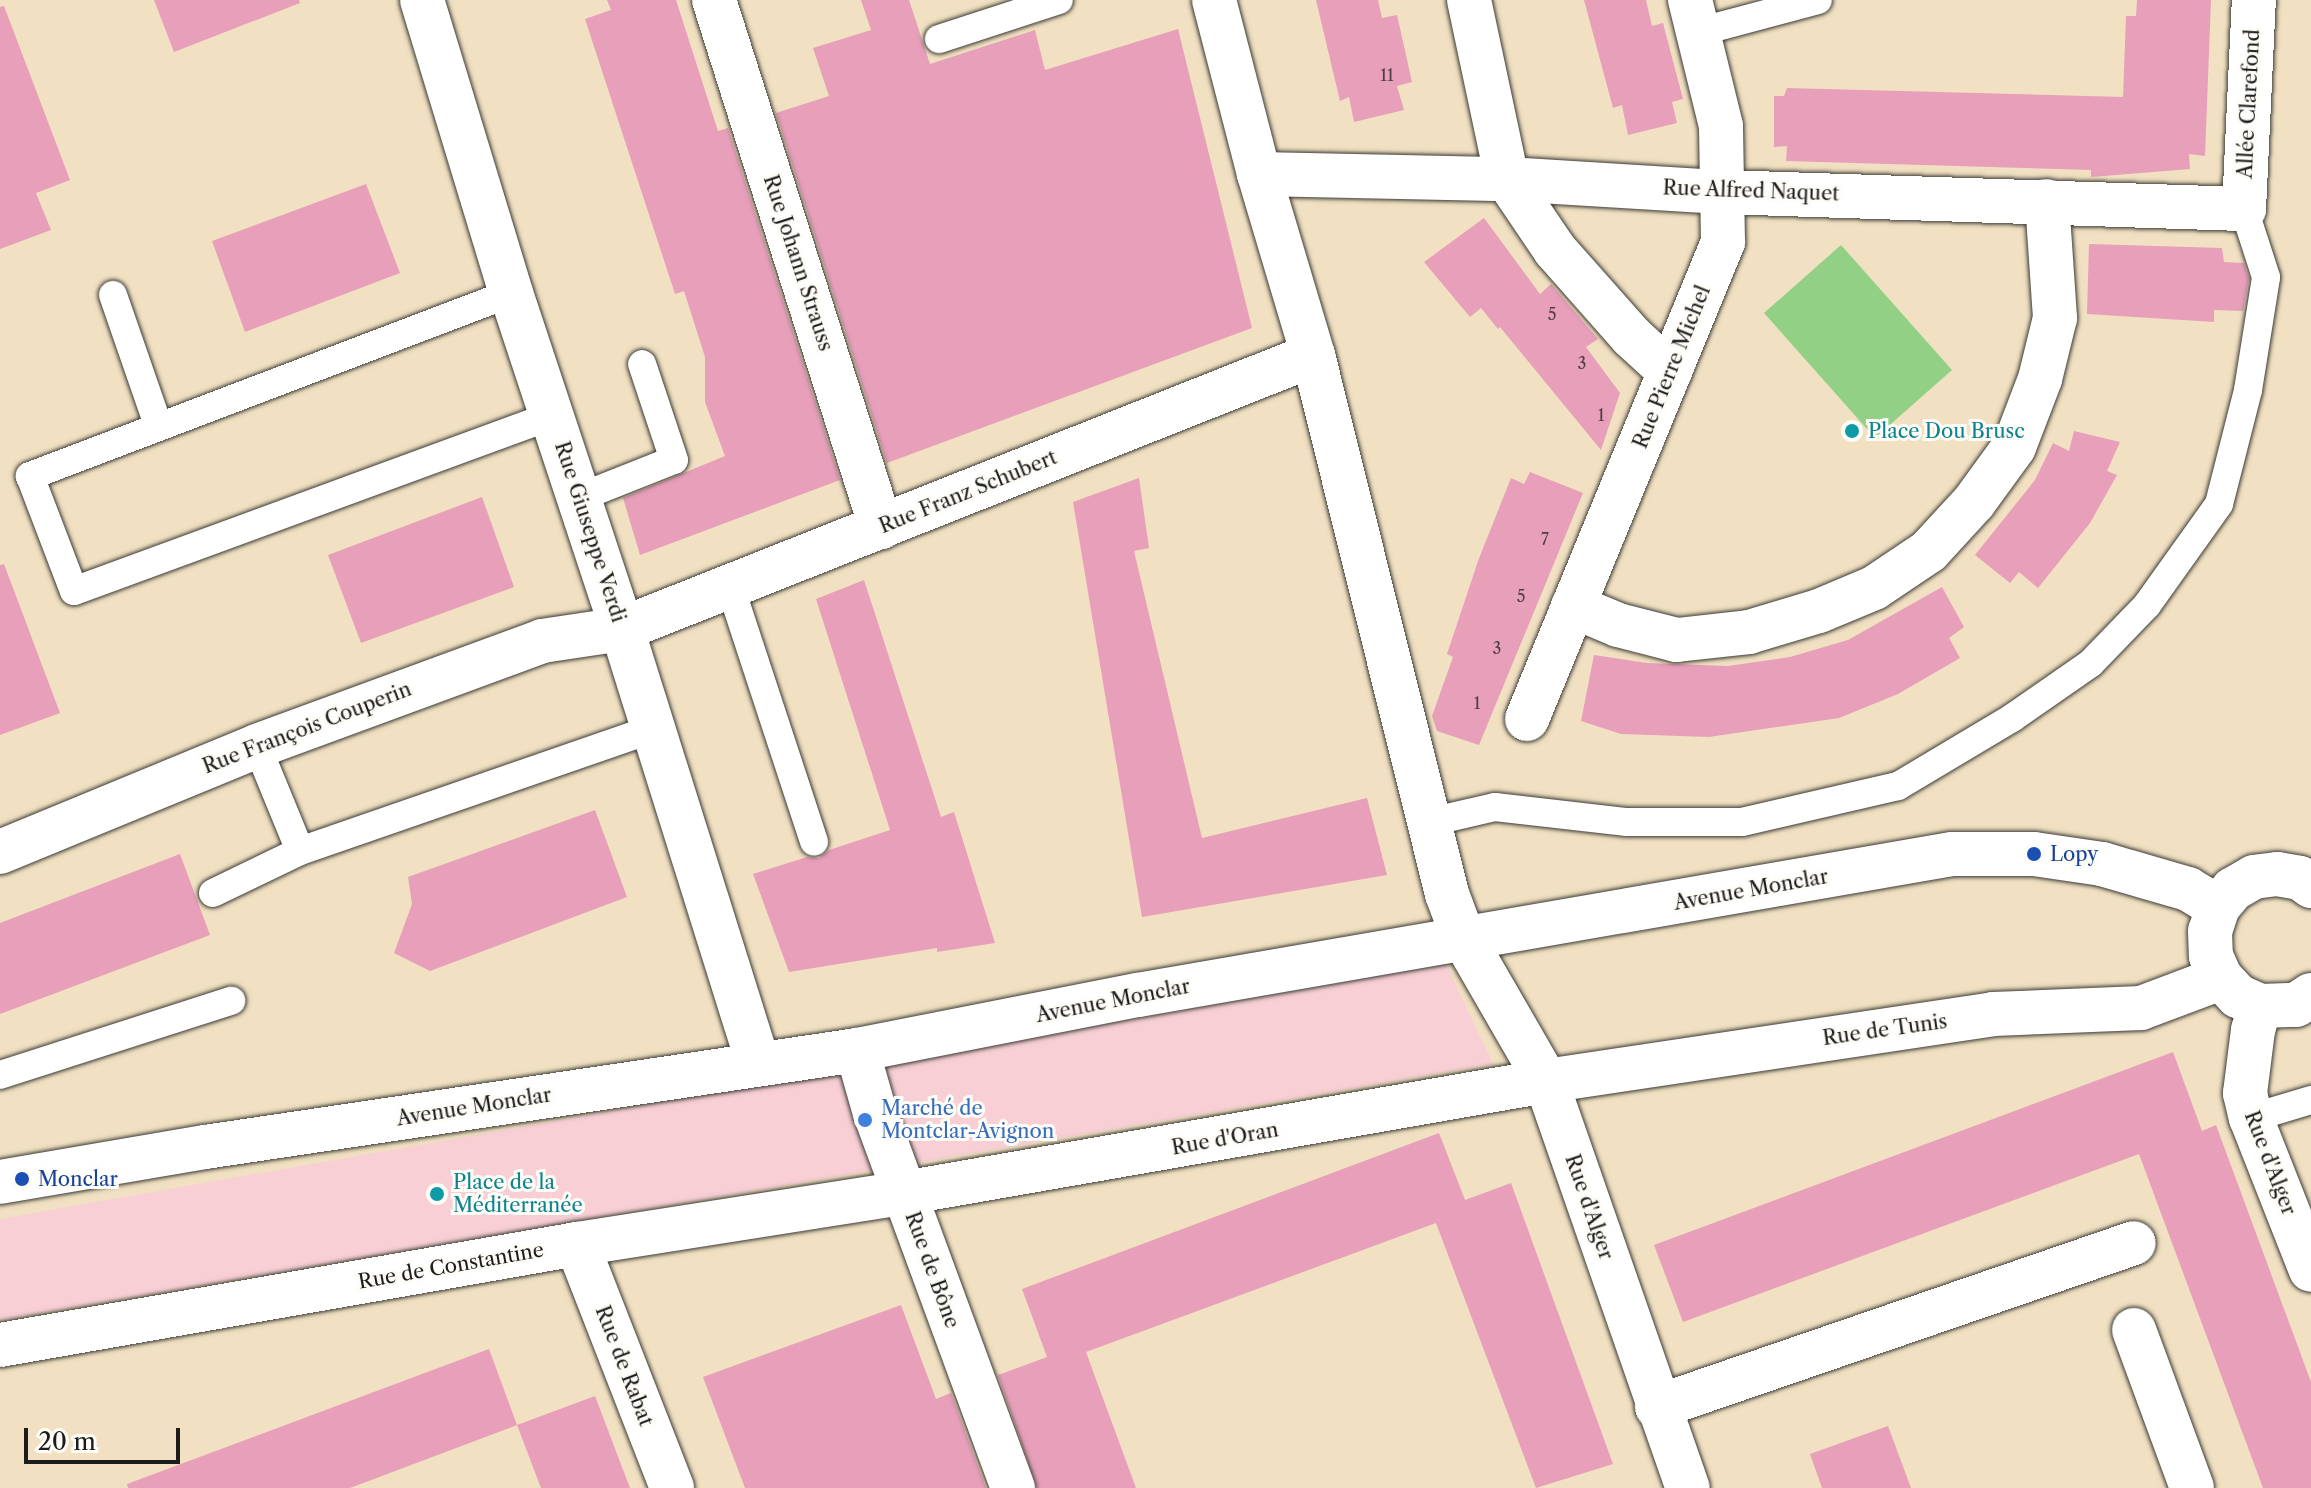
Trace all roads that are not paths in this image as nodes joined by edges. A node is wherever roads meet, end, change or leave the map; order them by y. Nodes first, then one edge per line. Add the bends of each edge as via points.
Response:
1 (422, 0) edge
2 (714, 0) edge
3 (1059, 0) edge
4 (1214, 0) edge
5 (1469, 0) edge
6 (1818, 0) edge
7 (2254, 0) edge
8 (1694, 16) edge
9 (939, 39) dead end
10 (1259, 174) junction
11 (1507, 179) junction
12 (1722, 192) junction
13 (2047, 201) junction
14 (2244, 209) junction
15 (511, 293) junction
16 (113, 295) dead end
17 (1313, 355) junction
18 (642, 364) dead end
19 (1670, 372) junction
20 (551, 416) junction
21 (158, 425) junction
22 (578, 498) junction
23 (881, 527) junction
24 (730, 586) junction
25 (1573, 606) junction
26 (622, 629) junction
27 (1527, 719) dead end
28 (653, 729) junction
29 (257, 746) junction
30 (1430, 822) junction
31 (814, 842) dead end
32 (300, 851) junction
33 (0, 852) edge
34 (2307, 876) edge
35 (213, 893) dead end
36 (2218, 907) junction
37 (1463, 937) junction
38 (2221, 978) junction
39 (2311, 995) edge
40 (231, 1001) dead end
41 (2260, 1006) junction
42 (857, 1050) junction
43 (758, 1064) junction
44 (0, 1075) edge
45 (1546, 1081) junction
46 (2311, 1100) edge
47 (2251, 1118) junction
48 (0, 1182) edge
49 (904, 1193) junction
50 (2134, 1243) dead end
51 (577, 1244) junction
52 (2311, 1270) edge
53 (2134, 1330) dead end
54 (0, 1345) edge
55 (1657, 1407) junction
56 (672, 1488) edge
57 (1013, 1488) edge
58 (1688, 1488) edge
59 (2192, 1488) edge

1 - 15 street, Rue Giuseppe Verdi
2 - 23 street, Rue Johann Strauss
3 - 9 lane
4 - 10 street, Rue d'Alger
5 - 11 street
6 - 8 lane
7 - 14 street, Allée Clarefond
8 - 12 street, Rue Pierre Michel via 1721,126
10 - 11 street, Rue Alfred Naquet
10 - 17 street, Rue d'Alger
11 - 12 street, Rue Alfred Naquet
11 - 19 street via 1555,250
12 - 13 street, Rue Alfred Naquet
12 - 19 street, Rue Pierre Michel via 1723,242
13 - 14 street, Rue Alfred Naquet
13 - 25 street via 2055,318 2040,379 2014,447 1929,551 1874,588 1749,632 1677,640 1618,625
14 - 30 lane via 2266,277 2248,390 2219,504 2147,605 2091,663 1898,786 1742,822 1627,822 1495,807
15 - 20 street, Rue Giuseppe Verdi
15 - 21 lane
16 - 21 lane
17 - 23 street, Rue Franz Schubert
17 - 30 street, Rue d'Alger
18 - 22 lane via 674,460
19 - 25 street, Rue Pierre Michel
20 - 21 lane via 74,591 30,476
20 - 22 street, Rue Giuseppe Verdi
22 - 26 street, Rue Giuseppe Verdi
23 - 24 street, Rue Franz Schubert
24 - 26 street, Rue Franz Schubert
24 - 31 lane
25 - 27 street, Rue Pierre Michel
26 - 28 street, Rue Giuseppe Verdi
26 - 29 street, Rue François Couperin via 542,641
28 - 32 lane
28 - 43 street, Rue Giuseppe Verdi
29 - 32 lane
29 - 33 street, Rue François Couperin
30 - 37 street, Rue d'Alger
32 - 35 lane
34 - 36 street via 2254,877 2233,889
36 - 37 street, Avenue Monclar via 2188,889 2102,864 2034,854 1952,854
36 - 38 street via 2210,943
37 - 42 street, Avenue Monclar
37 - 45 street, Rue d'Alger
38 - 41 street via 2238,996
38 - 45 street, Rue de Tunis via 2141,1008 1993,1014
39 - 41 street via 2296,1005
40 - 44 lane
41 - 47 street, Rue d'Alger via 2247,1066 2245,1093
42 - 43 street, Avenue Monclar
42 - 49 street, Rue de Bône
43 - 48 street, Avenue Monclar
45 - 49 street, Rue d'Oran
45 - 55 street, Rue d'Alger
46 - 47 lane
47 - 52 street, Rue d'Alger
49 - 51 street, Rue de Constantine
49 - 57 street, Rue de Bône
50 - 55 street
51 - 54 street, Rue de Constantine
51 - 56 street, Rue de Rabat
53 - 59 street
55 - 58 street, Rue d'Alger

